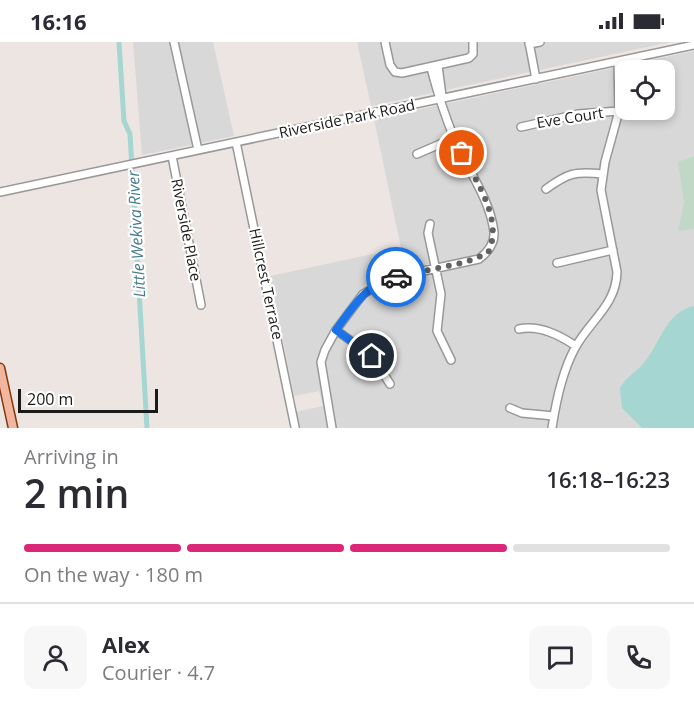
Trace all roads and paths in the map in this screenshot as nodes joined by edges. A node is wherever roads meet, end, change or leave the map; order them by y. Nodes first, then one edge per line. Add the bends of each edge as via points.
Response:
1 (174, 42) edge
2 (385, 42) edge
3 (473, 42) edge
4 (540, 42) edge
5 (529, 43) edge
6 (694, 45) edge
7 (627, 60) edge
8 (615, 63) edge
9 (434, 67) junction
10 (536, 79) junction
11 (442, 100) junction
12 (615, 111) edge
13 (617, 120) edge
14 (521, 127) dead end
15 (454, 138) junction
16 (236, 142) junction
17 (198, 150) junction
18 (417, 154) dead end
19 (172, 156) junction
20 (603, 174) junction
21 (546, 189) dead end
22 (0, 192) edge
23 (430, 224) dead end
24 (613, 250) junction
25 (557, 263) dead end
26 (436, 269) junction
27 (201, 305) dead end
28 (519, 329) dead end
29 (336, 330) junction
30 (576, 346) junction
31 (451, 360) dead end
32 (0, 368) edge
33 (390, 384) dead end
34 (510, 408) dead end
35 (554, 416) junction
36 (295, 427) edge
37 (13, 428) edge
38 (332, 428) edge
39 (552, 428) edge

1 - 17 street
2 - 9 street via 395,72
3 - 9 street via 470,58
4 - 5 street
5 - 10 street
6 - 7 street, Riverside Park Road
8 - 10 street, Riverside Park Road
9 - 11 street
10 - 11 street, Riverside Park Road
11 - 15 street
11 - 16 street, Riverside Park Road
12 - 14 street, Eve Court via 578,114
13 - 20 street
15 - 18 street
15 - 26 street via 486,201 494,234 488,253 479,259
16 - 17 street, Riverside Park Road
16 - 36 street, Hillcrest Terrace
17 - 19 street, Riverside Park Road
19 - 22 street, Riverside Park Road
19 - 27 street, Riverside Place
20 - 21 street via 577,172
20 - 24 street via 603,200
23 - 26 street via 428,233
24 - 25 street
24 - 30 street via 617,279 613,297
26 - 29 street via 378,283 363,294
26 - 31 street via 441,294 437,331
28 - 30 street via 530,327 554,333
29 - 33 street via 372,356
29 - 38 street via 321,362
30 - 35 street
32 - 37 main road
34 - 35 street
35 - 39 street

